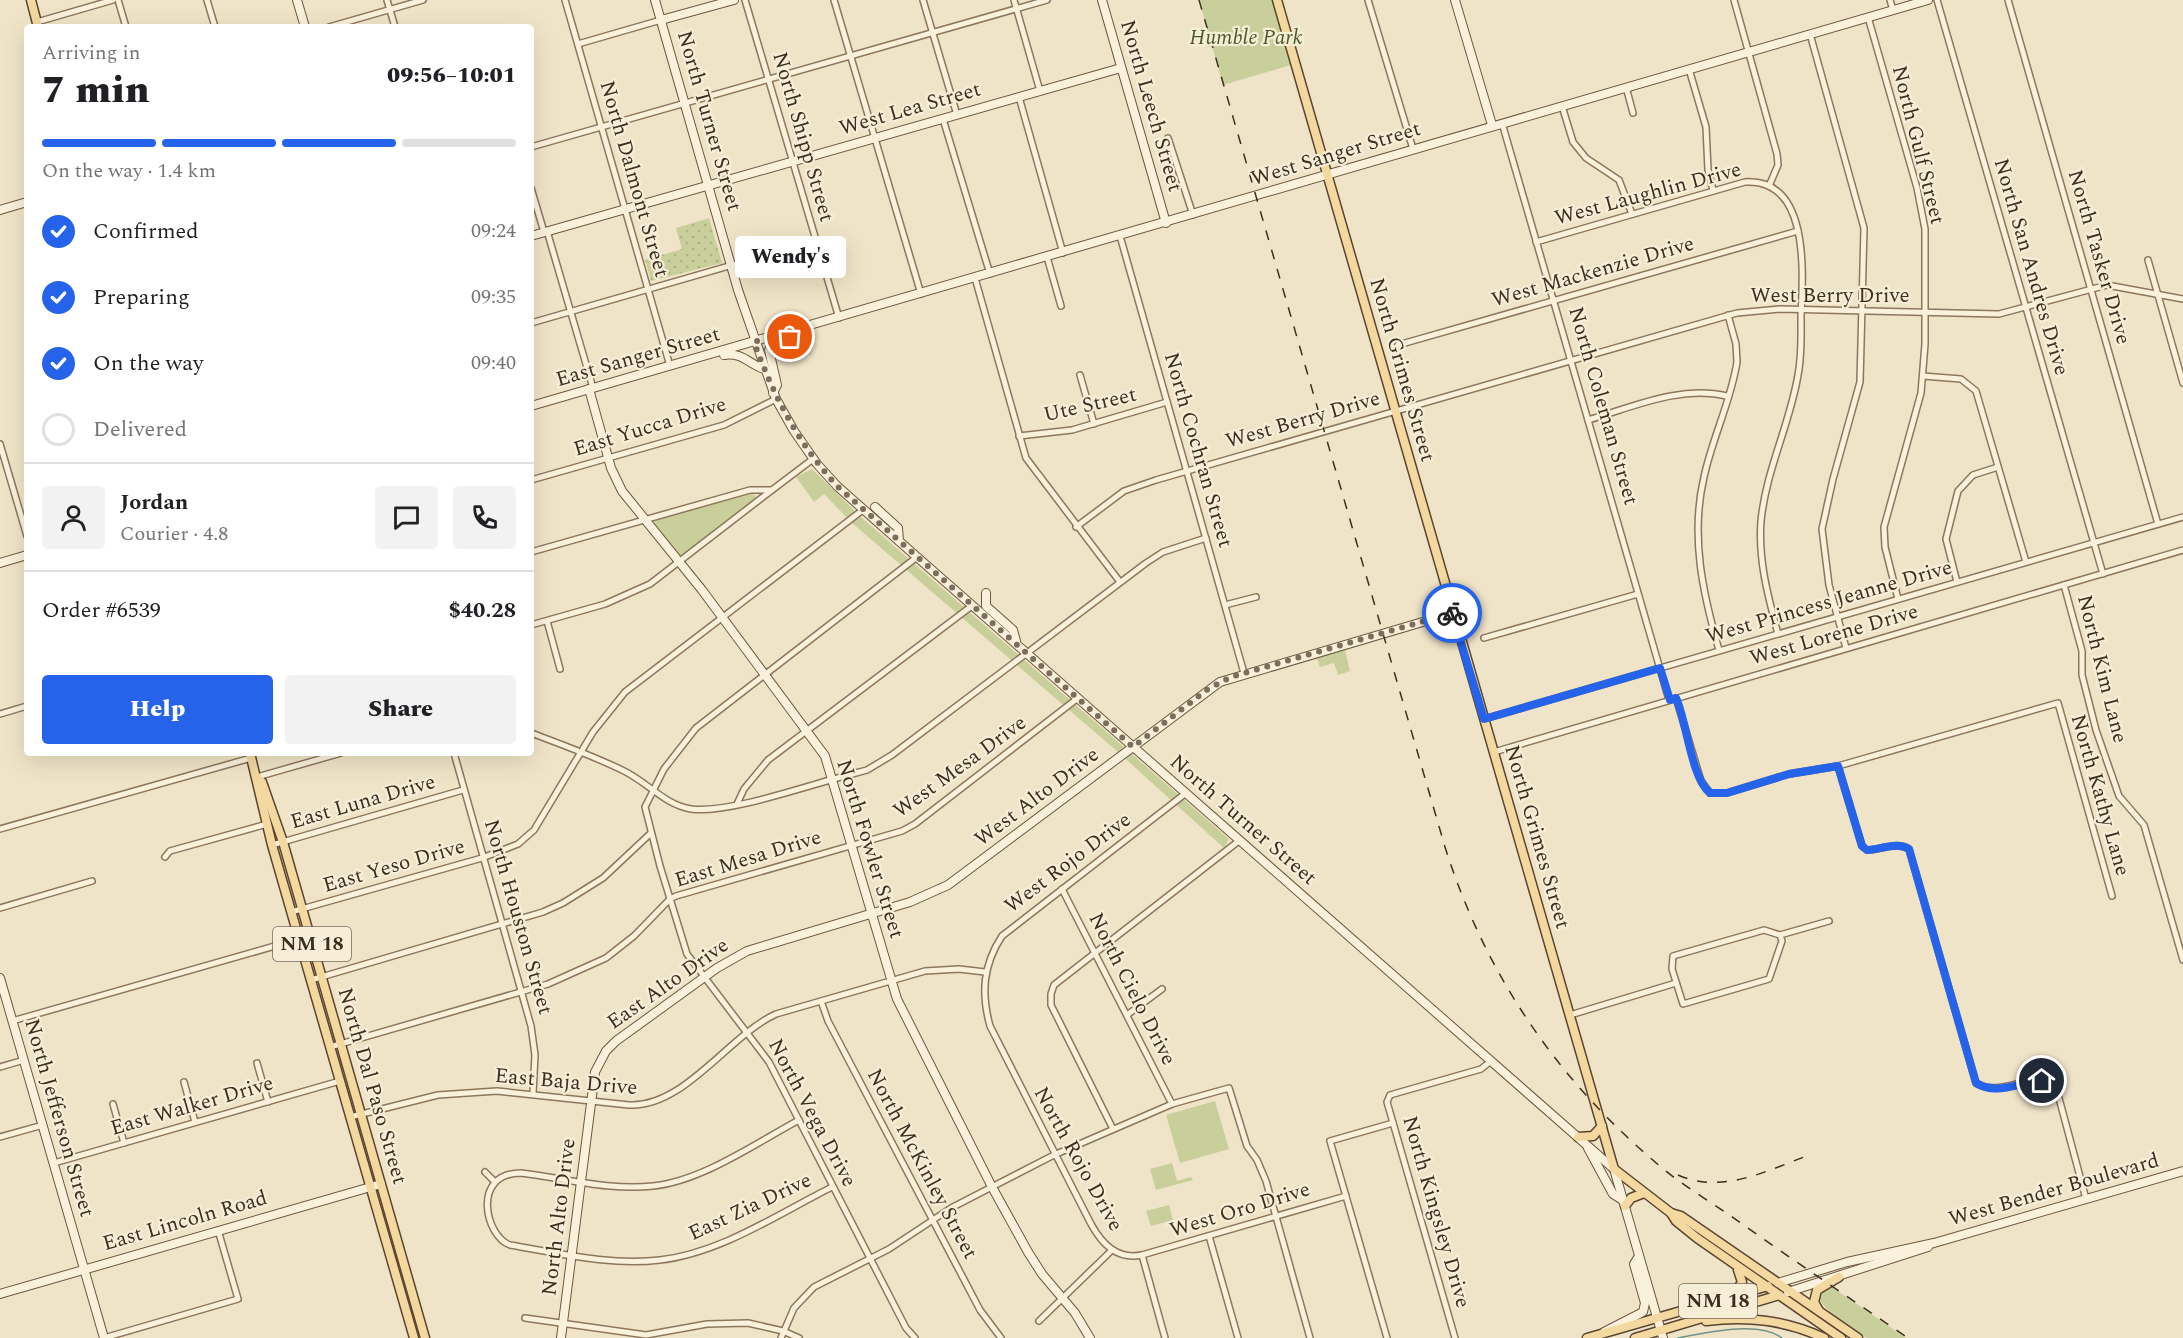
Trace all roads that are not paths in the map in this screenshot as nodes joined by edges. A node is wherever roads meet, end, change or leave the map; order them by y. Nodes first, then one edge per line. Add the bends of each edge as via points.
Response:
1 (31, 0) edge
2 (112, 0) edge
3 (118, 0) edge
4 (207, 0) edge
5 (297, 0) edge
6 (387, 0) edge
7 (423, 0) edge
8 (565, 0) edge
9 (655, 0) edge
10 (734, 0) edge
11 (745, 0) edge
12 (834, 0) edge
13 (923, 0) edge
14 (1014, 0) edge
15 (1047, 0) edge
16 (1102, 0) edge
17 (1277, 0) edge
18 (1368, 0) edge
19 (1455, 0) edge
20 (1734, 0) edge
21 (1890, 0) edge
22 (1929, 0) edge
23 (1937, 0) edge
24 (2008, 0) edge
25 (390, 9) junction
26 (1017, 9) junction
27 (1893, 10) junction
28 (1868, 17) junction
29 (661, 20) junction
30 (37, 24) edge
31 (125, 24) edge
32 (214, 24) edge
33 (304, 24) edge
34 (339, 24) edge
35 (394, 24) edge
36 (933, 33) junction
37 (1809, 34) junction
38 (578, 44) junction
39 (1749, 51) junction
40 (850, 56) junction
41 (1121, 68) junction
42 (1689, 69) junction
43 (768, 79) junction
44 (1626, 87) junction
45 (1040, 91) junction
46 (1019, 97) junction
47 (684, 103) junction
48 (1562, 106) junction
49 (1633, 113) dead end
50 (957, 115) junction
51 (944, 118) junction
52 (1502, 123) junction
53 (1492, 126) junction
54 (602, 127) junction
55 (874, 138) junction
56 (1168, 138) dead end
57 (534, 146) edge
58 (1413, 149) junction
59 (792, 161) junction
60 (1327, 174) junction
61 (708, 185) junction
62 (1769, 186) junction
63 (1713, 190) junction
64 (534, 197) edge
65 (24, 203) edge
66 (625, 209) junction
67 (0, 210) edge
68 (1632, 214) junction
69 (1193, 215) junction
70 (1166, 223) junction
71 (1798, 231) junction
72 (545, 232) junction
73 (534, 235) edge
74 (1120, 236) junction
75 (816, 241) junction
76 (1536, 242) junction
77 (1063, 252) junction
78 (1047, 257) junction
79 (2148, 260) dead end
80 (731, 266) junction
81 (990, 274) junction
82 (975, 278) junction
83 (2091, 288) junction
84 (648, 289) junction
85 (921, 294) junction
86 (2158, 295) junction
87 (2183, 299) edge
88 (1553, 302) junction
89 (1061, 306) dead end
90 (2026, 307) junction
91 (1802, 310) junction
92 (1864, 311) junction
93 (570, 312) junction
94 (1925, 313) junction
95 (1728, 315) junction
96 (839, 318) junction
97 (534, 322) edge
98 (798, 329) junction
99 (754, 342) junction
100 (1398, 345) dead end
101 (1571, 360) junction
102 (679, 364) junction
103 (670, 366) junction
104 (764, 369) junction
105 (1080, 375) dead end
106 (1923, 376) junction
107 (2183, 383) edge
108 (591, 389) junction
109 (775, 396) junction
110 (1727, 396) junction
111 (1167, 402) junction
112 (534, 405) edge
113 (1395, 410) junction
114 (1588, 420) junction
115 (1094, 424) junction
116 (1019, 436) junction
117 (0, 444) edge
118 (608, 458) junction
119 (813, 459) junction
120 (1998, 468) junction
121 (1188, 471) junction
122 (534, 479) edge
123 (772, 490) junction
124 (875, 507) dead end
125 (864, 509) junction
126 (2183, 517) edge
127 (645, 520) junction
128 (2158, 524) junction
129 (24, 526) edge
130 (1076, 527) junction
131 (1206, 538) junction
132 (899, 541) junction
133 (2094, 542) junction
134 (2183, 550) edge
135 (534, 551) edge
136 (24, 556) edge
137 (917, 557) junction
138 (0, 562) edge
139 (680, 562) junction
140 (2026, 562) junction
141 (2103, 574) junction
142 (1120, 582) junction
143 (1957, 582) junction
144 (2064, 585) junction
145 (986, 593) dead end
146 (1638, 594) junction
147 (1256, 597) dead end
148 (1898, 599) junction
149 (1225, 605) junction
150 (973, 606) junction
151 (1453, 613) junction
152 (1837, 616) junction
153 (723, 617) junction
154 (547, 621) junction
155 (534, 625) edge
156 (1778, 633) junction
157 (1484, 638) dead end
158 (1016, 642) junction
159 (1846, 648) junction
160 (1719, 650) junction
161 (1027, 653) junction
162 (1660, 668) junction
163 (560, 669) dead end
164 (1244, 672) junction
165 (765, 674) junction
166 (1078, 698) junction
167 (1676, 698) junction
168 (1670, 700) junction
169 (24, 707) edge
170 (0, 714) edge
171 (1484, 719) junction
172 (808, 731) junction
173 (534, 734) edge
174 (1133, 747) junction
175 (581, 752) junction
176 (1494, 752) junction
177 (247, 756) edge
178 (250, 756) edge
179 (330, 756) edge
180 (455, 756) edge
181 (1838, 766) junction
182 (257, 777) junction
183 (832, 779) junction
184 (652, 789) junction
185 (463, 790) junction
186 (1186, 793) junction
187 (737, 804) junction
188 (271, 822) junction
189 (0, 829) edge
190 (651, 833) junction
191 (1240, 840) junction
192 (283, 842) junction
193 (272, 845) junction
194 (852, 845) junction
195 (165, 857) dead end
196 (482, 858) junction
197 (92, 881) dead end
198 (1062, 889) junction
199 (2112, 896) dead end
200 (670, 899) junction
201 (0, 908) edge
202 (302, 909) junction
203 (291, 912) junction
204 (871, 913) junction
205 (1829, 921) dead end
206 (502, 925) junction
207 (1780, 935) junction
208 (310, 936) junction
209 (299, 939) junction
210 (1094, 952) junction
211 (2183, 960) edge
212 (985, 972) junction
213 (321, 977) junction
214 (0, 978) edge
215 (704, 978) junction
216 (311, 980) junction
217 (891, 981) junction
218 (1676, 983) junction
219 (1, 988) edge
220 (1162, 990) dead end
221 (521, 992) junction
222 (821, 1001) junction
223 (1570, 1015) junction
224 (1126, 1016) junction
225 (12, 1021) junction
226 (748, 1032) junction
227 (341, 1044) junction
228 (330, 1047) junction
229 (24, 1059) junction
230 (1491, 1061) junction
231 (257, 1063) dead end
232 (0, 1067) edge
233 (340, 1081) junction
234 (184, 1082) dead end
235 (533, 1093) junction
236 (591, 1101) junction
237 (268, 1102) junction
238 (113, 1104) dead end
239 (1172, 1104) junction
240 (361, 1114) junction
241 (350, 1117) junction
242 (799, 1120) junction
243 (195, 1122) junction
244 (1393, 1123) junction
245 (43, 1125) junction
246 (1602, 1126) junction
247 (1113, 1129) junction
248 (0, 1137) edge
249 (1578, 1137) junction
250 (124, 1143) junction
251 (1586, 1144) junction
252 (1054, 1155) junction
253 (54, 1163) junction
254 (1614, 1169) junction
255 (2183, 1171) edge
256 (485, 1172) dead end
257 (494, 1181) junction
258 (582, 1181) junction
259 (381, 1184) junction
260 (370, 1187) junction
261 (832, 1187) junction
262 (992, 1187) junction
263 (1644, 1192) junction
264 (1346, 1196) junction
265 (2086, 1199) junction
266 (1624, 1203) junction
267 (1671, 1213) junction
268 (1276, 1217) junction
269 (932, 1220) junction
270 (218, 1230) junction
271 (1209, 1236) junction
272 (1934, 1243) junction
273 (1112, 1250) junction
274 (572, 1255) junction
275 (1142, 1255) junction
276 (1639, 1256) junction
277 (869, 1260) junction
278 (1734, 1265) junction
279 (84, 1270) junction
280 (1839, 1276) junction
281 (1778, 1283) junction
282 (1766, 1287) junction
283 (1790, 1292) junction
284 (0, 1294) edge
285 (1779, 1295) junction
286 (1734, 1296) junction
287 (1062, 1298) junction
288 (1819, 1311) junction
289 (525, 1318) dead end
290 (1657, 1319) junction
291 (1039, 1321) dead end
292 (564, 1323) junction
293 (1685, 1323) junction
294 (783, 1331) junction
295 (1602, 1334) junction
296 (1662, 1334) edge
297 (104, 1338) edge
298 (414, 1338) edge
299 (425, 1338) edge
300 (561, 1338) edge
301 (781, 1338) edge
302 (799, 1338) edge
303 (915, 1338) edge
304 (1000, 1338) edge
305 (1090, 1338) edge
306 (1165, 1338) edge
307 (1238, 1338) edge
308 (1310, 1338) edge
309 (1387, 1338) edge
310 (1455, 1338) edge
311 (1587, 1338) edge
312 (1635, 1338) edge
313 (1824, 1338) edge
314 (1841, 1338) edge
315 (1858, 1338) edge

1 - 30 main road
2 - 30 street
3 - 31 street
4 - 32 street
5 - 33 main road
6 - 25 street
7 - 25 street
8 - 38 street, North Dalmont Street
9 - 29 main road, North Turner Street
10 - 29 main road
11 - 43 street, North Shipp Street
12 - 40 street
13 - 36 street
14 - 26 street
15 - 26 street
16 - 41 main road, North Leech Street
17 - 60 main road, North Grimes Street
18 - 58 street
19 - 53 main road
20 - 39 street
21 - 27 street
22 - 27 main road, West Sanger Street
23 - 90 street, North San Andres Drive
24 - 83 street, North Tasker Drive
25 - 34 street
25 - 35 street
26 - 36 street
26 - 45 street
27 - 28 main road, West Sanger Street
28 - 37 main road, West Sanger Street
28 - 94 street, North Gulf Street via 1921,205 1925,229
29 - 38 street
29 - 47 main road, North Turner Street
36 - 40 street
36 - 50 street
37 - 39 main road, West Sanger Street
37 - 92 street via 1863,222
38 - 54 street, North Dalmont Street
39 - 42 main road, West Sanger Street
39 - 62 street via 1777,154 1778,165
40 - 43 street
40 - 55 street
41 - 45 main road, West Lea Street
41 - 70 main road, North Leech Street
42 - 44 main road, West Sanger Street
42 - 63 street via 1706,127
43 - 47 street
43 - 59 street, North Shipp Street
44 - 48 main road, West Sanger Street
44 - 49 street
45 - 46 main road, West Lea Street
46 - 50 main road, West Lea Street
46 - 77 street
47 - 54 street
47 - 61 main road, North Turner Street
48 - 52 main road, West Sanger Street
48 - 68 street via 1573,142 1586,158 1619,180
50 - 51 main road, West Lea Street
51 - 55 main road, West Lea Street
51 - 81 street
52 - 53 main road, West Sanger Street
52 - 76 street, North Coleman Street
53 - 58 main road, West Sanger Street
54 - 57 street
54 - 66 street, North Dalmont Street
55 - 59 main road, West Lea Street
55 - 85 street
56 - 69 street
58 - 60 main road, West Sanger Street
59 - 61 main road, West Lea Street
59 - 75 street, North Shipp Street
60 - 69 main road, West Sanger Street
60 - 113 main road, North Grimes Street
61 - 66 main road, West Lea Street
61 - 80 main road, North Turner Street
62 - 63 street, West Laughlin Drive via 1745,182
62 - 71 street via 1787,203
63 - 68 street, West Laughlin Drive
64 - 72 street, North Fowler Street
65 - 67 main road
66 - 72 main road, West Lea Street
66 - 84 street, North Dalmont Street
68 - 76 street, West Laughlin Drive
69 - 70 main road, West Sanger Street
70 - 74 main road, West Sanger Street
71 - 88 street, West Mackenzie Drive
71 - 91 street via 1803,255
72 - 73 main road, West Lea Street
72 - 93 street, North Fowler Street
74 - 77 main road, West Sanger Street
74 - 111 street, North Cochran Street
75 - 80 street
75 - 96 street, North Shipp Street
76 - 88 street, North Coleman Street
77 - 78 main road, West Sanger Street
78 - 81 main road, West Sanger Street
78 - 89 street
79 - 86 street
80 - 84 street
80 - 99 main road, North Turner Street
81 - 82 main road, West Sanger Street
82 - 85 main road, West Sanger Street
82 - 116 street
83 - 86 street, West Berry Drive via 2115,285
83 - 90 street, West Berry Drive
83 - 128 street, North Tasker Drive
84 - 93 street
84 - 103 street, North Dalmont Street
85 - 96 main road, West Sanger Street
86 - 87 street, West Berry Drive
86 - 107 street
88 - 100 street, West Mackenzie Drive
88 - 101 street, North Coleman Street
90 - 94 street, West Berry Drive via 1999,314
90 - 133 street, North San Andres Drive
91 - 92 street, West Berry Drive
91 - 95 street, West Berry Drive via 1762,309
91 - 156 street via 1799,373 1766,486 1761,520 1763,574
92 - 94 street, West Berry Drive
92 - 152 street via 1860,382 1822,529
93 - 97 street
93 - 108 street, North Fowler Street
94 - 106 street, North Gulf Street
95 - 101 street, West Berry Drive
95 - 110 street via 1737,354
96 - 98 main road, West Sanger Street
98 - 99 main road, West Sanger Street
98 - 109 main road via 790,337 773,343 769,350 777,385
99 - 102 main road, East Sanger Street
99 - 104 main road, North Turner Street
101 - 113 street, West Berry Drive
101 - 114 street, North Coleman Street
102 - 103 main road, East Sanger Street
102 - 104 main road via 732,354
103 - 108 main road, East Sanger Street
104 - 109 main road, North Turner Street
105 - 115 street
106 - 120 street via 1953,376 1973,387
106 - 148 street, North Gulf Street via 1915,419 1884,527
108 - 112 main road, East Sanger Street
108 - 118 main road, North Fowler Street
109 - 118 street, East Yucca Drive via 724,424
109 - 119 main road, North Turner Street
110 - 114 street via 1685,392
110 - 160 street via 1703,478 1698,528 1704,594
111 - 115 street, Ute Street
111 - 121 street, North Cochran Street
113 - 121 street, West Berry Drive
113 - 151 main road, North Grimes Street
114 - 146 street, North Coleman Street
115 - 116 street, Ute Street via 1057,433
116 - 130 street via 1027,460
117 - 129 street
118 - 122 street, East Yucca Drive
118 - 127 main road, North Fowler Street via 622,491
119 - 123 street
119 - 125 main road, North Turner Street
120 - 140 street
120 - 143 street via 1973,475 1958,491 1946,539
121 - 130 street, West Berry Drive via 1124,491
121 - 131 street, North Cochran Street
123 - 127 street via 750,490
123 - 139 street
124 - 132 main road via 898,528
125 - 132 main road, North Turner Street
125 - 153 street, East Yeso Drive
126 - 128 street, West Princess Jeanne Drive
127 - 135 street
127 - 139 main road, North Fowler Street
128 - 133 street, West Princess Jeanne Drive
130 - 142 street
131 - 142 street via 1163,552
131 - 149 street, North Cochran Street
132 - 137 main road, North Turner Street
133 - 140 street, West Princess Jeanne Drive
133 - 141 street, North San Andres Drive
134 - 141 street, West Lorene Drive
136 - 138 main road
137 - 150 main road, North Turner Street
137 - 165 street
139 - 153 main road, North Fowler Street
139 - 154 street via 626,596
140 - 143 street, West Princess Jeanne Drive
141 - 144 street, West Lorene Drive
142 - 161 street
143 - 148 street, West Princess Jeanne Drive
144 - 159 street, West Lorene Drive
144 - 211 street, North Kim Lane via 2082,651 2082,675 2096,730 2119,796 2144,825
145 - 158 main road via 986,606 1013,630
146 - 157 street
146 - 162 street, North Coleman Street
147 - 149 street
148 - 152 street, West Princess Jeanne Drive
149 - 164 street, North Cochran Street
150 - 158 main road, North Turner Street
150 - 172 street
151 - 164 main road, West Alto Drive
151 - 171 main road, North Grimes Street
152 - 156 street, West Princess Jeanne Drive
152 - 159 street
153 - 165 main road, North Fowler Street
153 - 175 street, East Yeso Drive via 625,692
154 - 155 street
154 - 163 street
156 - 160 street, West Princess Jeanne Drive
158 - 161 main road, North Turner Street
159 - 167 street, West Lorene Drive
160 - 162 street, West Princess Jeanne Drive
161 - 166 main road, North Turner Street
161 - 183 street via 885,760 867,770
162 - 168 street, North Coleman Street
162 - 171 street, West Princess Jeanne Drive
164 - 174 main road, West Alto Drive via 1208,689
165 - 172 main road, North Fowler Street
165 - 184 street via 696,728
166 - 174 main road, North Turner Street
166 - 194 street, West Mesa Drive via 915,824
167 - 168 street, West Lorene Drive
167 - 181 street via 1706,789 1727,793 1789,774
168 - 176 street, West Lorene Drive
169 - 170 street
171 - 176 main road, North Grimes Street
172 - 183 main road, North Fowler Street via 825,756
172 - 187 street via 768,760
173 - 175 street
174 - 186 main road, North Turner Street
174 - 204 main road, West Alto Drive via 948,885 928,896
175 - 184 street via 625,771
175 - 196 street, East Yeso Drive via 534,830 518,844
176 - 223 main road, North Grimes Street
177 - 189 street
178 - 182 main road, North Dal Paso Street / NM 18
179 - 182 street
180 - 185 street, North Houston Street
181 - 199 street, North Kathy Lane via 2058,704
181 - 265 street via 1862,846 1867,850 1893,846 1909,849 1976,1083 1990,1089 2042,1081 2056,1087
182 - 188 main road, North Dal Paso Street / NM 18
183 - 187 street
183 - 194 main road, North Fowler Street
184 - 187 street via 671,802 690,808
184 - 190 street, North Vega Drive via 645,807
185 - 192 street, East Luna Drive
185 - 196 street, North Houston Street
186 - 191 main road, North Turner Street
186 - 198 street, West Rojo Drive
188 - 192 main road, North Dal Paso Street / NM 18
188 - 193 main road, North Dal Paso Street / NM 18
188 - 195 street via 170,851
190 - 200 street, North Vega Drive
190 - 206 street via 603,878 582,892 543,912
191 - 210 street
191 - 230 main road, North Turner Street
192 - 193 street, East Luna Drive
192 - 202 main road, North Dal Paso Street / NM 18
193 - 203 main road, North Dal Paso Street / NM 18
194 - 200 street, East Mesa Drive
194 - 204 main road, North Fowler Street
196 - 202 street, East Yeso Drive
196 - 206 street, North Houston Street
197 - 201 street
198 - 210 street, North Cielo Drive
198 - 212 street, West Rojo Drive via 1002,936
200 - 215 street, North Vega Drive via 687,954
200 - 221 street, East Mesa Drive via 606,958 572,975
202 - 203 street, East Yeso Drive
202 - 208 main road, North Dal Paso Street / NM 18
203 - 209 main road, North Dal Paso Street / NM 18
204 - 215 main road, East Alto Drive via 753,948
204 - 217 main road, North Fowler Street
205 - 207 street
206 - 213 street
206 - 221 street, North Houston Street
207 - 218 street via 1764,930 1673,956
207 - 218 street via 1782,941 1773,975 1767,981 1683,1004
208 - 209 street
208 - 213 main road, North Dal Paso Street / NM 18
209 - 216 main road, North Dal Paso Street / NM 18
209 - 225 street
210 - 224 street, North Cielo Drive
210 - 247 street via 1059,980 1051,994 1051,1005
212 - 217 street, East Baja Drive via 942,969
212 - 252 street, North Rojo Drive via 984,997 990,1026
213 - 216 street
213 - 227 main road, North Dal Paso Street / NM 18
214 - 219 main road, North Jefferson Street
215 - 226 street, North Vega Drive
215 - 236 main road, East Alto Drive via 606,1051 595,1072
216 - 228 main road, North Dal Paso Street / NM 18
217 - 222 street, East Baja Drive
217 - 262 main road, North Fowler Street
218 - 223 street
219 - 225 main road, North Jefferson Street
220 - 224 street
221 - 227 street, East Mesa Drive
221 - 235 street, North Houston Street via 535,1055
222 - 226 street, East Baja Drive via 776,1014
222 - 269 street, North McKinley Street
223 - 246 main road, North Grimes Street
224 - 239 street, North Cielo Drive
225 - 229 main road, North Jefferson Street
226 - 236 street, East Baja Drive via 657,1102 638,1106
226 - 242 street, North Vega Drive via 769,1062
227 - 228 street, East Mesa Drive
227 - 240 main road, North Dal Paso Street / NM 18
228 - 233 main road, North Dal Paso Street / NM 18
229 - 232 street
229 - 245 main road, North Jefferson Street
230 - 244 street, North Kingsley Drive via 1481,1069 1390,1095 1387,1102
230 - 249 main road, North Turner Street
231 - 237 street
233 - 237 street, East Walker Drive
233 - 241 main road, North Dal Paso Street / NM 18
234 - 243 street
235 - 236 street, East Baja Drive
235 - 240 street, East Baja Drive via 438,1095
236 - 258 main road, North Alto Drive
237 - 243 street, East Walker Drive
238 - 250 street
239 - 247 street
239 - 268 street via 1229,1088 1242,1135 1260,1166
240 - 241 street, East Baja Drive
240 - 259 main road, North Dal Paso Street / NM 18
241 - 260 main road, North Dal Paso Street / NM 18
242 - 258 street via 669,1184 638,1187
242 - 261 street, North Vega Drive
243 - 250 street, East Walker Drive
244 - 264 street via 1330,1141
244 - 310 street, North Kingsley Drive
245 - 248 street
245 - 253 main road, North Jefferson Street
246 - 249 main road via 1593,1136
246 - 254 main road, North Grimes Street
247 - 252 street
249 - 251 main road, North Turner Street
250 - 253 street, East Walker Drive
251 - 254 main road, North Turner Street
251 - 266 main road via 1613,1194
252 - 262 street
252 - 273 street, North Rojo Drive via 1098,1237
253 - 279 main road, North Jefferson Street
254 - 263 main road, North Turner Street
254 - 266 main road, North Grimes Street
255 - 265 main road, West Bender Boulevard
256 - 257 street
257 - 258 street via 513,1173
257 - 274 street, East Zia Drive via 487,1197 489,1211 497,1236 504,1243
258 - 274 main road, North Alto Drive
259 - 260 main road, East Lincoln Road
259 - 299 main road, North Dal Paso Street / NM 18
260 - 270 main road, East Lincoln Road
260 - 298 main road, North Dal Paso Street / NM 18
261 - 274 street, East Zia Drive via 729,1239 690,1254 638,1261
261 - 277 street, North Vega Drive
262 - 269 street
262 - 287 main road, North Fowler Street via 1035,1264
263 - 266 main road
263 - 267 main road, North Turner Street
264 - 268 street, West Oro Drive
264 - 309 street
265 - 272 main road, West Bender Boulevard
266 - 276 main road, North Grimes Street
267 - 278 main road, North Turner Street
267 - 281 main road, North Turner Street
268 - 271 street, West Oro Drive
268 - 308 street
269 - 277 street
269 - 304 street, North McKinley Street via 980,1310
270 - 279 main road, East Lincoln Road
270 - 297 street via 238,1299
271 - 275 street, West Oro Drive
271 - 307 street
272 - 280 main road, West Bender Boulevard
272 - 281 main road, West Bender Boulevard via 1847,1262
273 - 275 street, North Rojo Drive via 1125,1256
273 - 287 street
274 - 292 main road, North Alto Drive
275 - 306 street
276 - 290 main road, North Grimes Street
276 - 295 main road via 1634,1264 1645,1303 1642,1312
277 - 294 street via 807,1293
277 - 303 street, North Vega Drive
278 - 282 main road, North Turner Street
278 - 286 main road via 1743,1278
279 - 284 main road, East Lincoln Road
279 - 297 main road, North Jefferson Street
280 - 283 main road, West Bender Boulevard
280 - 288 main road via 1817,1290 1814,1302
281 - 282 main road, West Bender Boulevard / NM 18
281 - 283 main road, NM 18
282 - 285 main road, North Turner Street
282 - 286 main road, West Bender Boulevard / NM 18
283 - 285 main road, West Bender Boulevard
283 - 288 main road, NM 18
285 - 293 main road, West Bender Boulevard / NM 18
285 - 314 main road, NM 18
286 - 290 main road, West Bender Boulevard / NM 18
287 - 291 street
287 - 305 main road, North Fowler Street
288 - 315 main road, NM 18
289 - 292 street
290 - 295 main road, West Bender Boulevard / NM 18
290 - 296 main road, North Grimes Street
292 - 294 street via 645,1335 732,1322
292 - 300 main road, North Alto Drive
293 - 296 main road, West Bender Boulevard / NM 18
293 - 313 main road via 1756,1319
294 - 301 street
294 - 302 street
295 - 311 main road, West Bender Boulevard / NM 18
296 - 312 main road, West Bender Boulevard / NM 18

